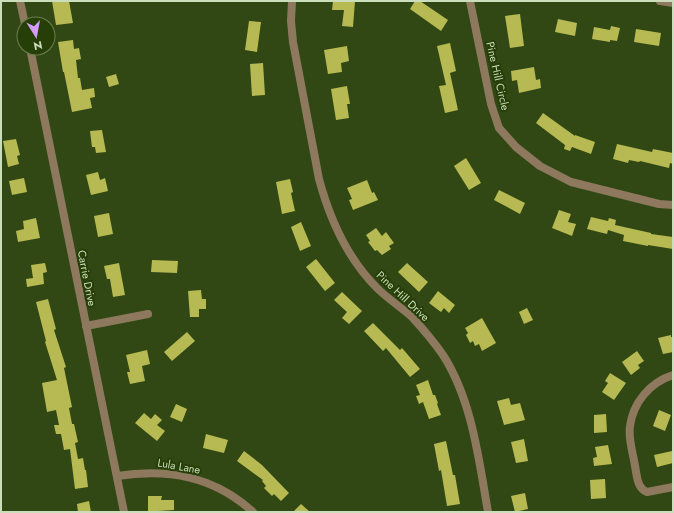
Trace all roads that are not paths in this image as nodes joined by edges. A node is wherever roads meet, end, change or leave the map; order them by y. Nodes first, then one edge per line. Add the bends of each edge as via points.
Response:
1 (20, 1) edge
2 (292, 1) edge
3 (470, 1) edge
4 (660, 1) edge
5 (673, 3) edge
6 (23, 16) edge
7 (32, 56) edge
8 (673, 205) edge
9 (148, 314) dead end
10 (86, 326) junction
11 (673, 375) edge
12 (117, 476) junction
13 (673, 487) edge
14 (124, 512) edge
15 (253, 512) edge
16 (488, 512) edge

1 - 6 street
2 - 16 street, Pine Hill Drive via 293,42 324,200 343,244 353,260 378,289 412,317 428,335 453,373 470,420
3 - 8 street, Pine Hill Circle via 491,104 499,128 516,147 540,166 572,182 659,204
4 - 5 street
7 - 10 street, Carrie Drive
9 - 10 street
10 - 12 street, Carrie Drive
11 - 13 street via 653,384 644,394 635,409 630,427 640,487 647,492
12 - 14 street, Carrie Drive
12 - 15 street, Lula Lane via 162,473 190,477 233,495

